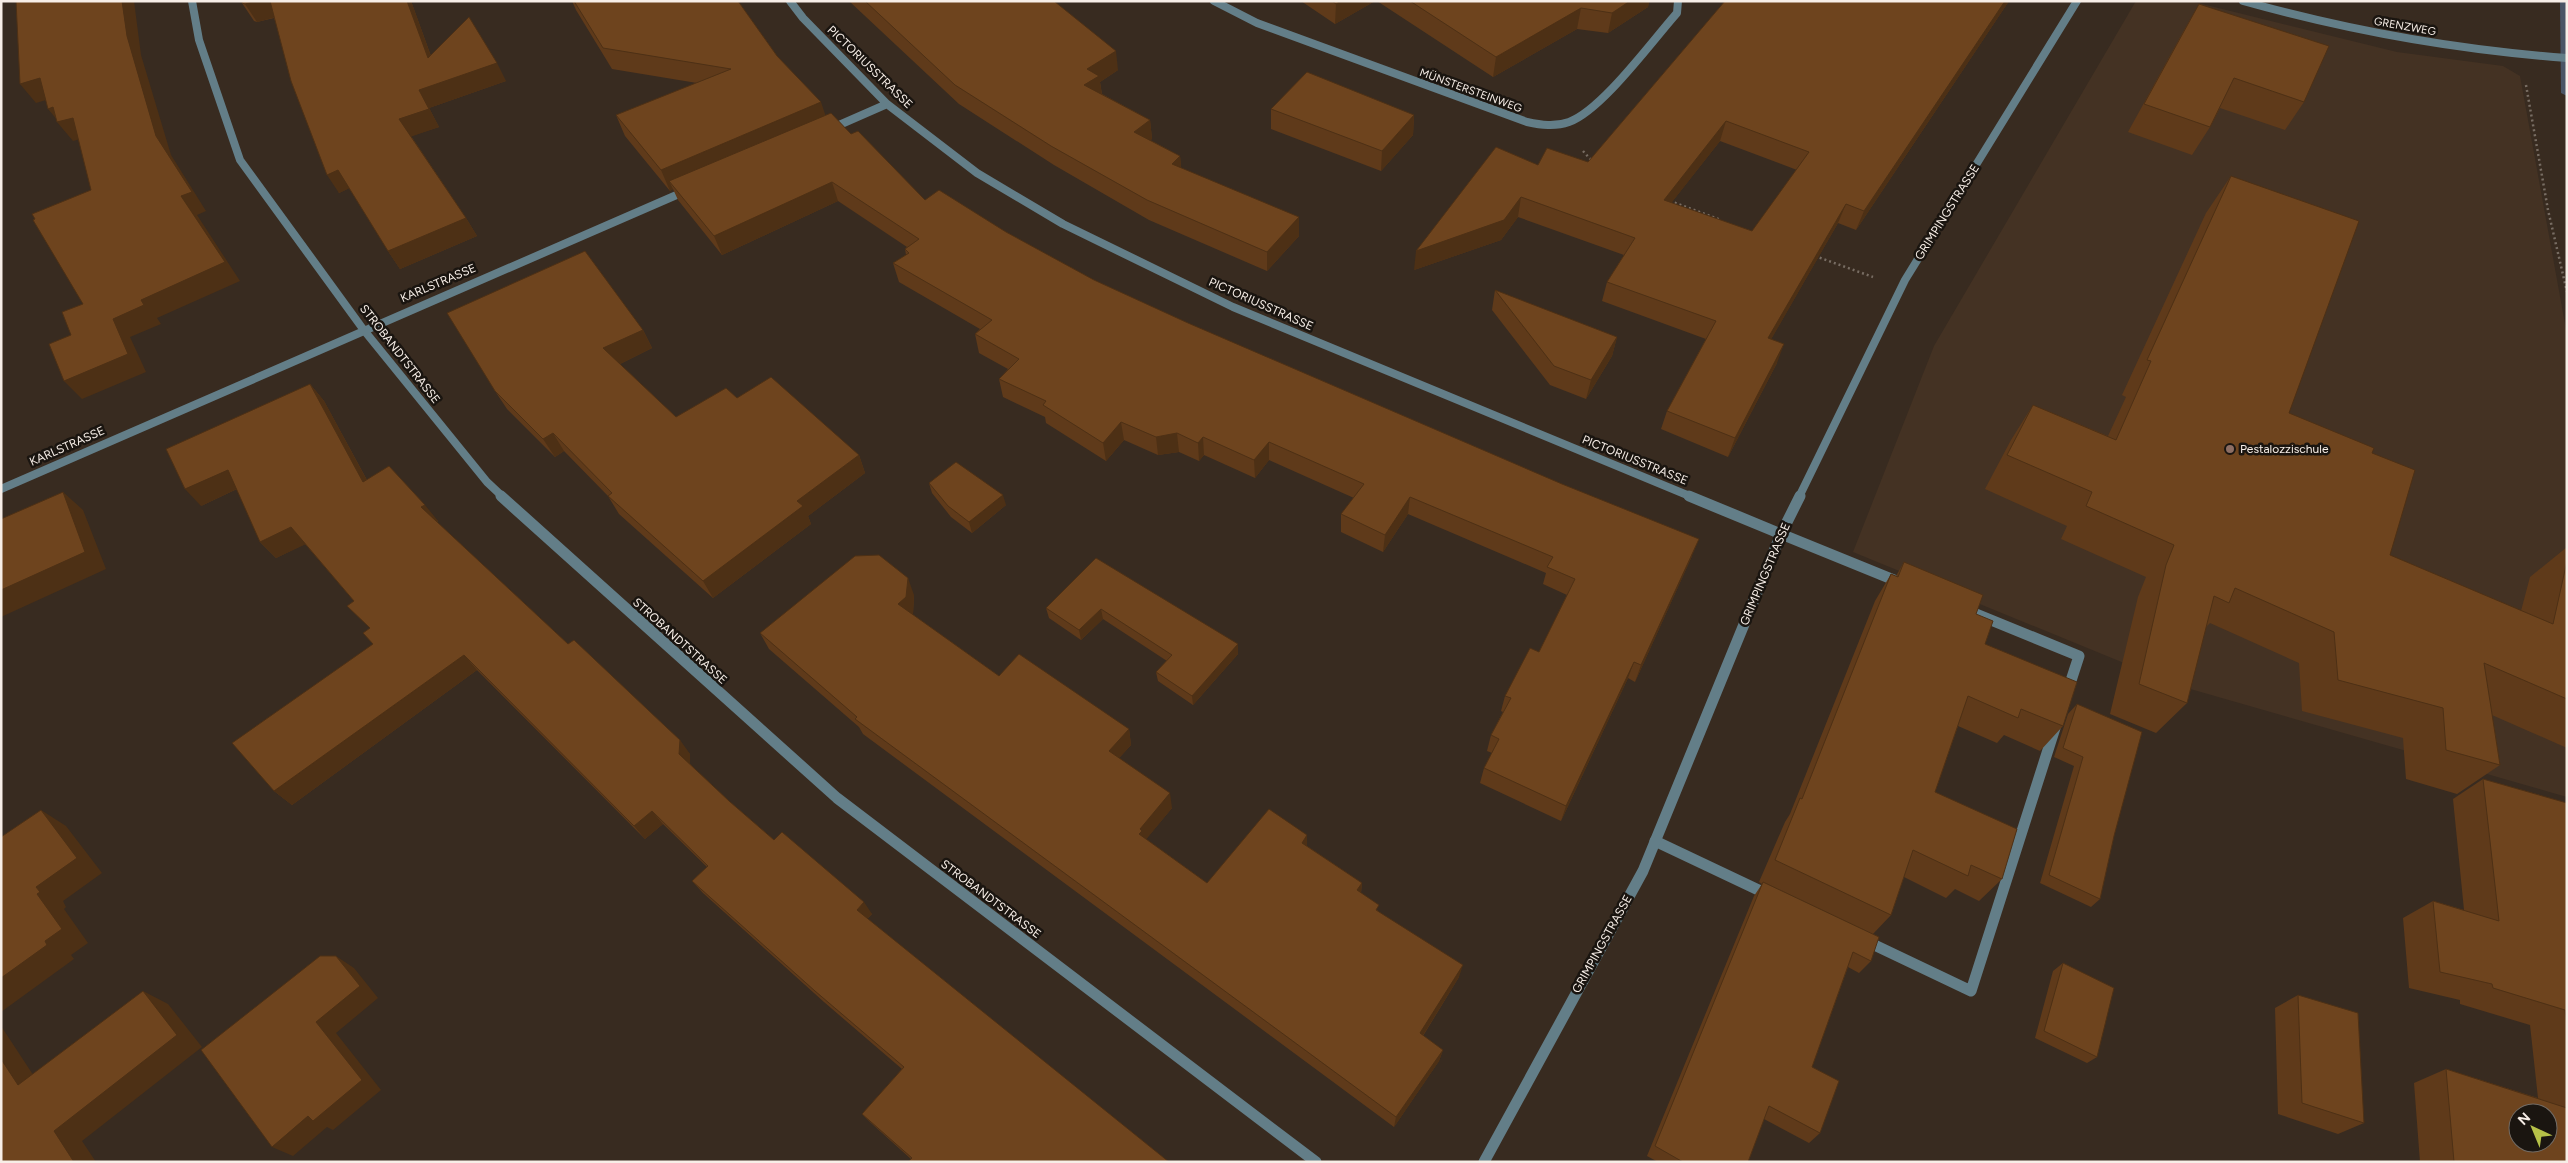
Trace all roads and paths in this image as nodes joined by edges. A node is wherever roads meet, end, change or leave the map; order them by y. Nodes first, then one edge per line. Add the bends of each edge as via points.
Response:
1 (192, 1) edge
2 (790, 1) edge
3 (1214, 1) edge
4 (1678, 1) edge
5 (2077, 1) edge
6 (2242, 1) edge
7 (2519, 55) junction
8 (2567, 58) edge
9 (887, 104) junction
10 (1559, 124) junction
11 (824, 131) edge
12 (1596, 166) edge
13 (697, 186) edge
14 (1665, 199) edge
15 (1728, 223) edge
16 (1810, 254) edge
17 (1901, 288) junction
18 (2567, 292) edge
19 (363, 329) junction
20 (1, 488) edge
21 (1781, 534) junction
22 (1907, 585) edge
23 (1952, 604) edge
24 (2064, 702) edge
25 (2058, 721) edge
26 (1655, 840) junction
27 (1781, 901) edge
28 (1853, 935) edge
29 (1486, 1161) edge
30 (1316, 1162) edge

1 - 19 street, STROBANDTSTRASSE via 199,40 240,160
2 - 9 street, PICTORIUSSTRASSE
3 - 10 street, MÜNSTERSTEINWEG via 1257,23 1526,122
4 - 10 street, MÜNSTERSTEINWEG via 1677,13 1591,109 1573,121
5 - 17 street, GRIMPINGSTRASSE
6 - 7 street, GRENZWEG via 2353,28
7 - 8 street, GRENZWEG
7 - 18 path
9 - 11 street
9 - 21 street, PICTORIUSSTRASSE via 977,173 1054,218 1233,307
10 - 12 path
13 - 19 street, KARLSTRASSE
14 - 15 path
16 - 17 path
17 - 21 street, GRIMPINGSTRASSE
19 - 20 street, KARLSTRASSE
19 - 30 street, STROBANDTSTRASSE via 487,482 836,798
21 - 22 street, PICTORIUSSTRASSE
21 - 26 street, GRIMPINGSTRASSE
23 - 24 street via 2079,656
25 - 28 street via 1970,991
26 - 27 street
26 - 29 street, GRIMPINGSTRASSE via 1643,870

